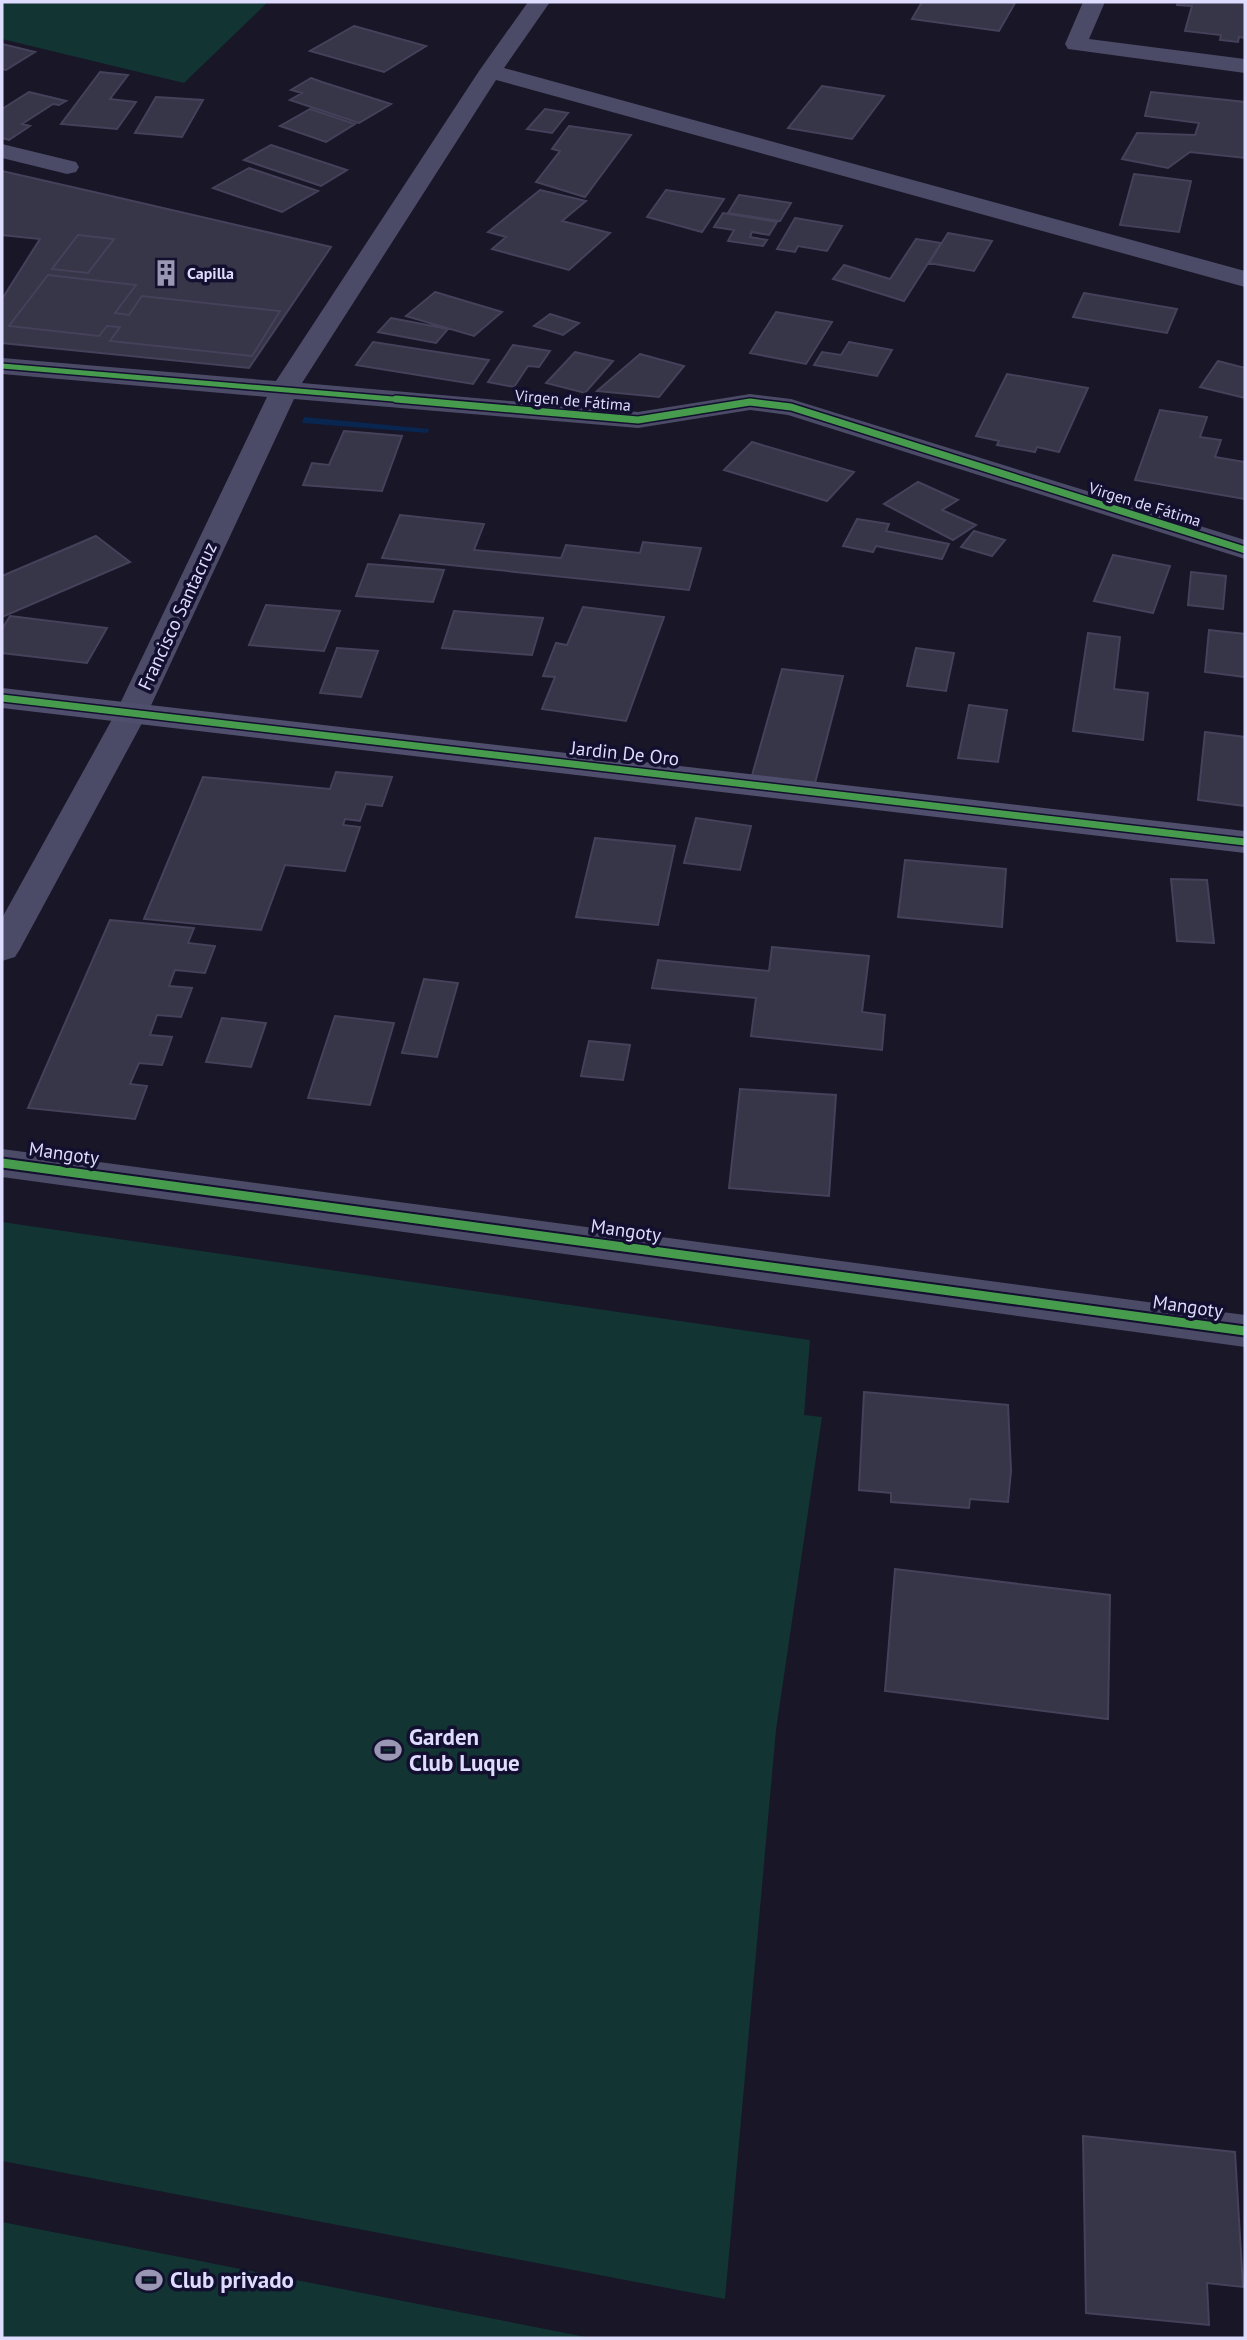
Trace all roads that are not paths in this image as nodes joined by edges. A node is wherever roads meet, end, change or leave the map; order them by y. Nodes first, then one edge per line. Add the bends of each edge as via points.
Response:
1 (540, 2) edge
2 (1094, 2) edge
3 (1245, 66) edge
4 (491, 71) junction
5 (2, 152) edge
6 (67, 167) dead end
7 (1245, 279) edge
8 (2, 366) edge
9 (284, 390) junction
10 (1245, 550) edge
11 (2, 698) edge
12 (131, 715) junction
13 (1245, 842) edge
14 (2, 949) edge
15 (2, 1163) edge
16 (1245, 1331) edge

1 - 4 street, Francisco Santacruz
2 - 3 street via 1076,44
4 - 7 street
4 - 9 street, Francisco Santacruz
5 - 6 street
8 - 9 street, Virgen de Fátima
9 - 10 street, Virgen de Fátima via 638,420 714,405 750,402 792,407
9 - 12 street, Francisco Santacruz
11 - 12 street, Jardin De Oro
12 - 13 street, Jardin De Oro
12 - 14 street, Francisco Santacruz
15 - 16 street, Mangoty

